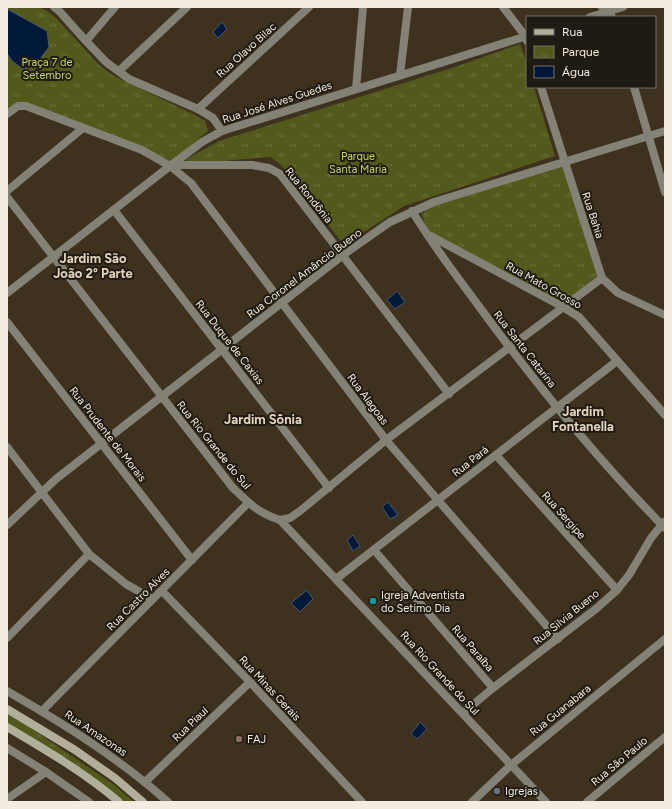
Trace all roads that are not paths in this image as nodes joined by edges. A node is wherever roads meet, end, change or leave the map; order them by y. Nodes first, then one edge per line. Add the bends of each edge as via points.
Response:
1 (54, 7) edge
2 (114, 7) edge
3 (188, 7) edge
4 (308, 7) edge
5 (363, 7) edge
6 (408, 7) edge
7 (503, 7) edge
8 (623, 7) edge
9 (607, 12) edge
10 (593, 16) edge
11 (526, 37) edge
12 (526, 38) edge
13 (86, 41) junction
14 (119, 71) junction
15 (400, 75) junction
16 (541, 88) edge
17 (634, 88) edge
18 (356, 89) junction
19 (198, 108) junction
20 (7, 114) edge
21 (83, 128) junction
22 (222, 131) junction
23 (665, 131) edge
24 (649, 136) junction
25 (564, 162) junction
26 (170, 165) junction
27 (7, 191) edge
28 (665, 192) edge
29 (7, 197) edge
30 (114, 210) junction
31 (412, 211) junction
32 (425, 233) junction
33 (343, 255) junction
34 (53, 257) junction
35 (602, 278) junction
36 (7, 293) edge
37 (282, 303) junction
38 (563, 307) junction
39 (665, 315) edge
40 (7, 322) edge
41 (509, 348) junction
42 (222, 350) junction
43 (618, 361) junction
44 (449, 394) junction
45 (162, 397) junction
46 (557, 408) junction
47 (665, 415) edge
48 (386, 440) junction
49 (101, 444) junction
50 (7, 447) edge
51 (496, 455) junction
52 (329, 488) junction
53 (42, 492) junction
54 (437, 501) junction
55 (248, 503) junction
56 (280, 520) junction
57 (664, 524) edge
58 (7, 525) edge
59 (374, 550) junction
60 (89, 554) junction
61 (192, 560) junction
62 (336, 579) junction
63 (617, 590) junction
64 (162, 591) junction
65 (152, 599) junction
66 (7, 638) edge
67 (558, 639) junction
68 (665, 639) edge
69 (250, 682) junction
70 (493, 688) junction
71 (7, 691) edge
72 (7, 709) edge
73 (42, 711) junction
74 (463, 713) junction
75 (7, 727) edge
76 (665, 736) edge
77 (7, 748) edge
78 (511, 765) junction
79 (46, 772) junction
80 (145, 782) junction
81 (7, 799) edge
82 (89, 802) edge
83 (119, 802) edge
84 (143, 802) edge
85 (168, 802) edge
86 (362, 802) edge
87 (472, 802) edge
88 (546, 802) edge
89 (587, 802) edge

1 - 13 street
2 - 13 street
3 - 14 street
4 - 19 street, Rua Olavo Bilac
5 - 18 street
6 - 15 street
7 - 11 street
8 - 9 street
9 - 10 street
12 - 15 street, Rua José Alves Guedes
13 - 14 street via 106,62
14 - 19 street via 129,79
15 - 18 street, Rua José Alves Guedes
16 - 25 street, Rua Bahia
17 - 24 street
18 - 22 street, Rua José Alves Guedes
19 - 22 street via 213,118
20 - 21 street, Rua Alagoas via 18,106 26,106
21 - 26 street, Rua Alagoas via 142,150
21 - 27 street
22 - 26 street, Rua José Alves Guedes
23 - 24 street, Rua Coronel Amâncio Bueno
24 - 25 street, Rua Coronel Amâncio Bueno
24 - 28 street
25 - 31 street, Rua Coronel Amâncio Bueno
25 - 35 street, Rua Bahia
26 - 30 street, Rua José Alves Guedes
26 - 33 street, Rua Rondônia via 252,165 269,168 280,174
26 - 37 street, Rua Alagoas via 191,183
29 - 34 street, Rua Rio Grande do Sul
30 - 34 street, Rua José Alves Guedes
30 - 42 street, Rua Duque de Caxias
31 - 32 street, Rua Santa Catarina
31 - 33 street, Rua Coronel Amâncio Bueno via 390,222
32 - 38 street, Rua Mato Grosso
32 - 41 street, Rua Santa Catarina
33 - 37 street, Rua Coronel Amâncio Bueno
33 - 44 street, Rua Rondônia
34 - 36 street, Rua José Alves Guedes
34 - 45 street, Rua Rio Grande do Sul
35 - 38 street
35 - 39 street, Rua Bahia via 618,293
37 - 42 street, Rua Coronel Amâncio Bueno
37 - 48 street, Rua Alagoas
38 - 41 street
38 - 43 street, Rua Mato Grosso via 579,317
40 - 49 street, Rua Prudente de Morais
41 - 44 street
41 - 46 street, Rua Santa Catarina
42 - 45 street, Rua Coronel Amâncio Bueno
42 - 52 street, Rua Duque de Caxias
43 - 46 street, Rua Pará
43 - 47 street, Rua Mato Grosso
44 - 48 street
45 - 49 street, Rua Coronel Amâncio Bueno
45 - 55 street, Rua Rio Grande do Sul via 233,488
46 - 51 street, Rua Pará
46 - 57 street, Rua Santa Catarina via 616,477
48 - 52 street
48 - 54 street, Rua Alagoas
49 - 53 street, Rua Coronel Amâncio Bueno
49 - 61 street, Rua Prudente de Morais
50 - 53 street
51 - 54 street, Rua Pará
51 - 63 street, Rua Sergipe
52 - 56 street via 290,518
53 - 58 street, Rua Coronel Amâncio Bueno
53 - 60 street
54 - 59 street, Rua Pará
54 - 67 street, Rua Alagoas
55 - 56 street, Rua Rio Grande do Sul via 266,515
55 - 61 street, Rua Castro Alves
56 - 62 street, Rua Rio Grande do Sul
57 - 63 street, Rua Silvia Bueno via 651,538
59 - 62 street, Rua Pará
59 - 70 street, Rua Paraíba
60 - 65 street via 126,584
60 - 66 street
61 - 64 street, Rua Castro Alves
62 - 74 street, Rua Rio Grande do Sul
63 - 67 street, Rua Silvia Bueno
64 - 65 street, Rua Castro Alves
64 - 69 street, Rua Minas Gerais
65 - 73 street, Rua Castro Alves
67 - 70 street, Rua Silvia Bueno
68 - 78 street, Rua Guanabara
69 - 80 street, Rua Piauí
69 - 86 street, Rua Minas Gerais
70 - 74 street, Rua Silvia Bueno
71 - 73 street, Rua Amazonas
72 - 84 main road via 75,750 115,778
73 - 80 street, Rua Amazonas via 97,746
74 - 78 street, Rua Rio Grande do Sul
75 - 83 main road via 68,764
76 - 89 street, Rua São Paulo
77 - 79 street
78 - 87 street, Rua Guanabara
78 - 88 street, Rua Rio Grande do Sul
79 - 81 street
79 - 82 street
80 - 85 street, Rua Amazonas

